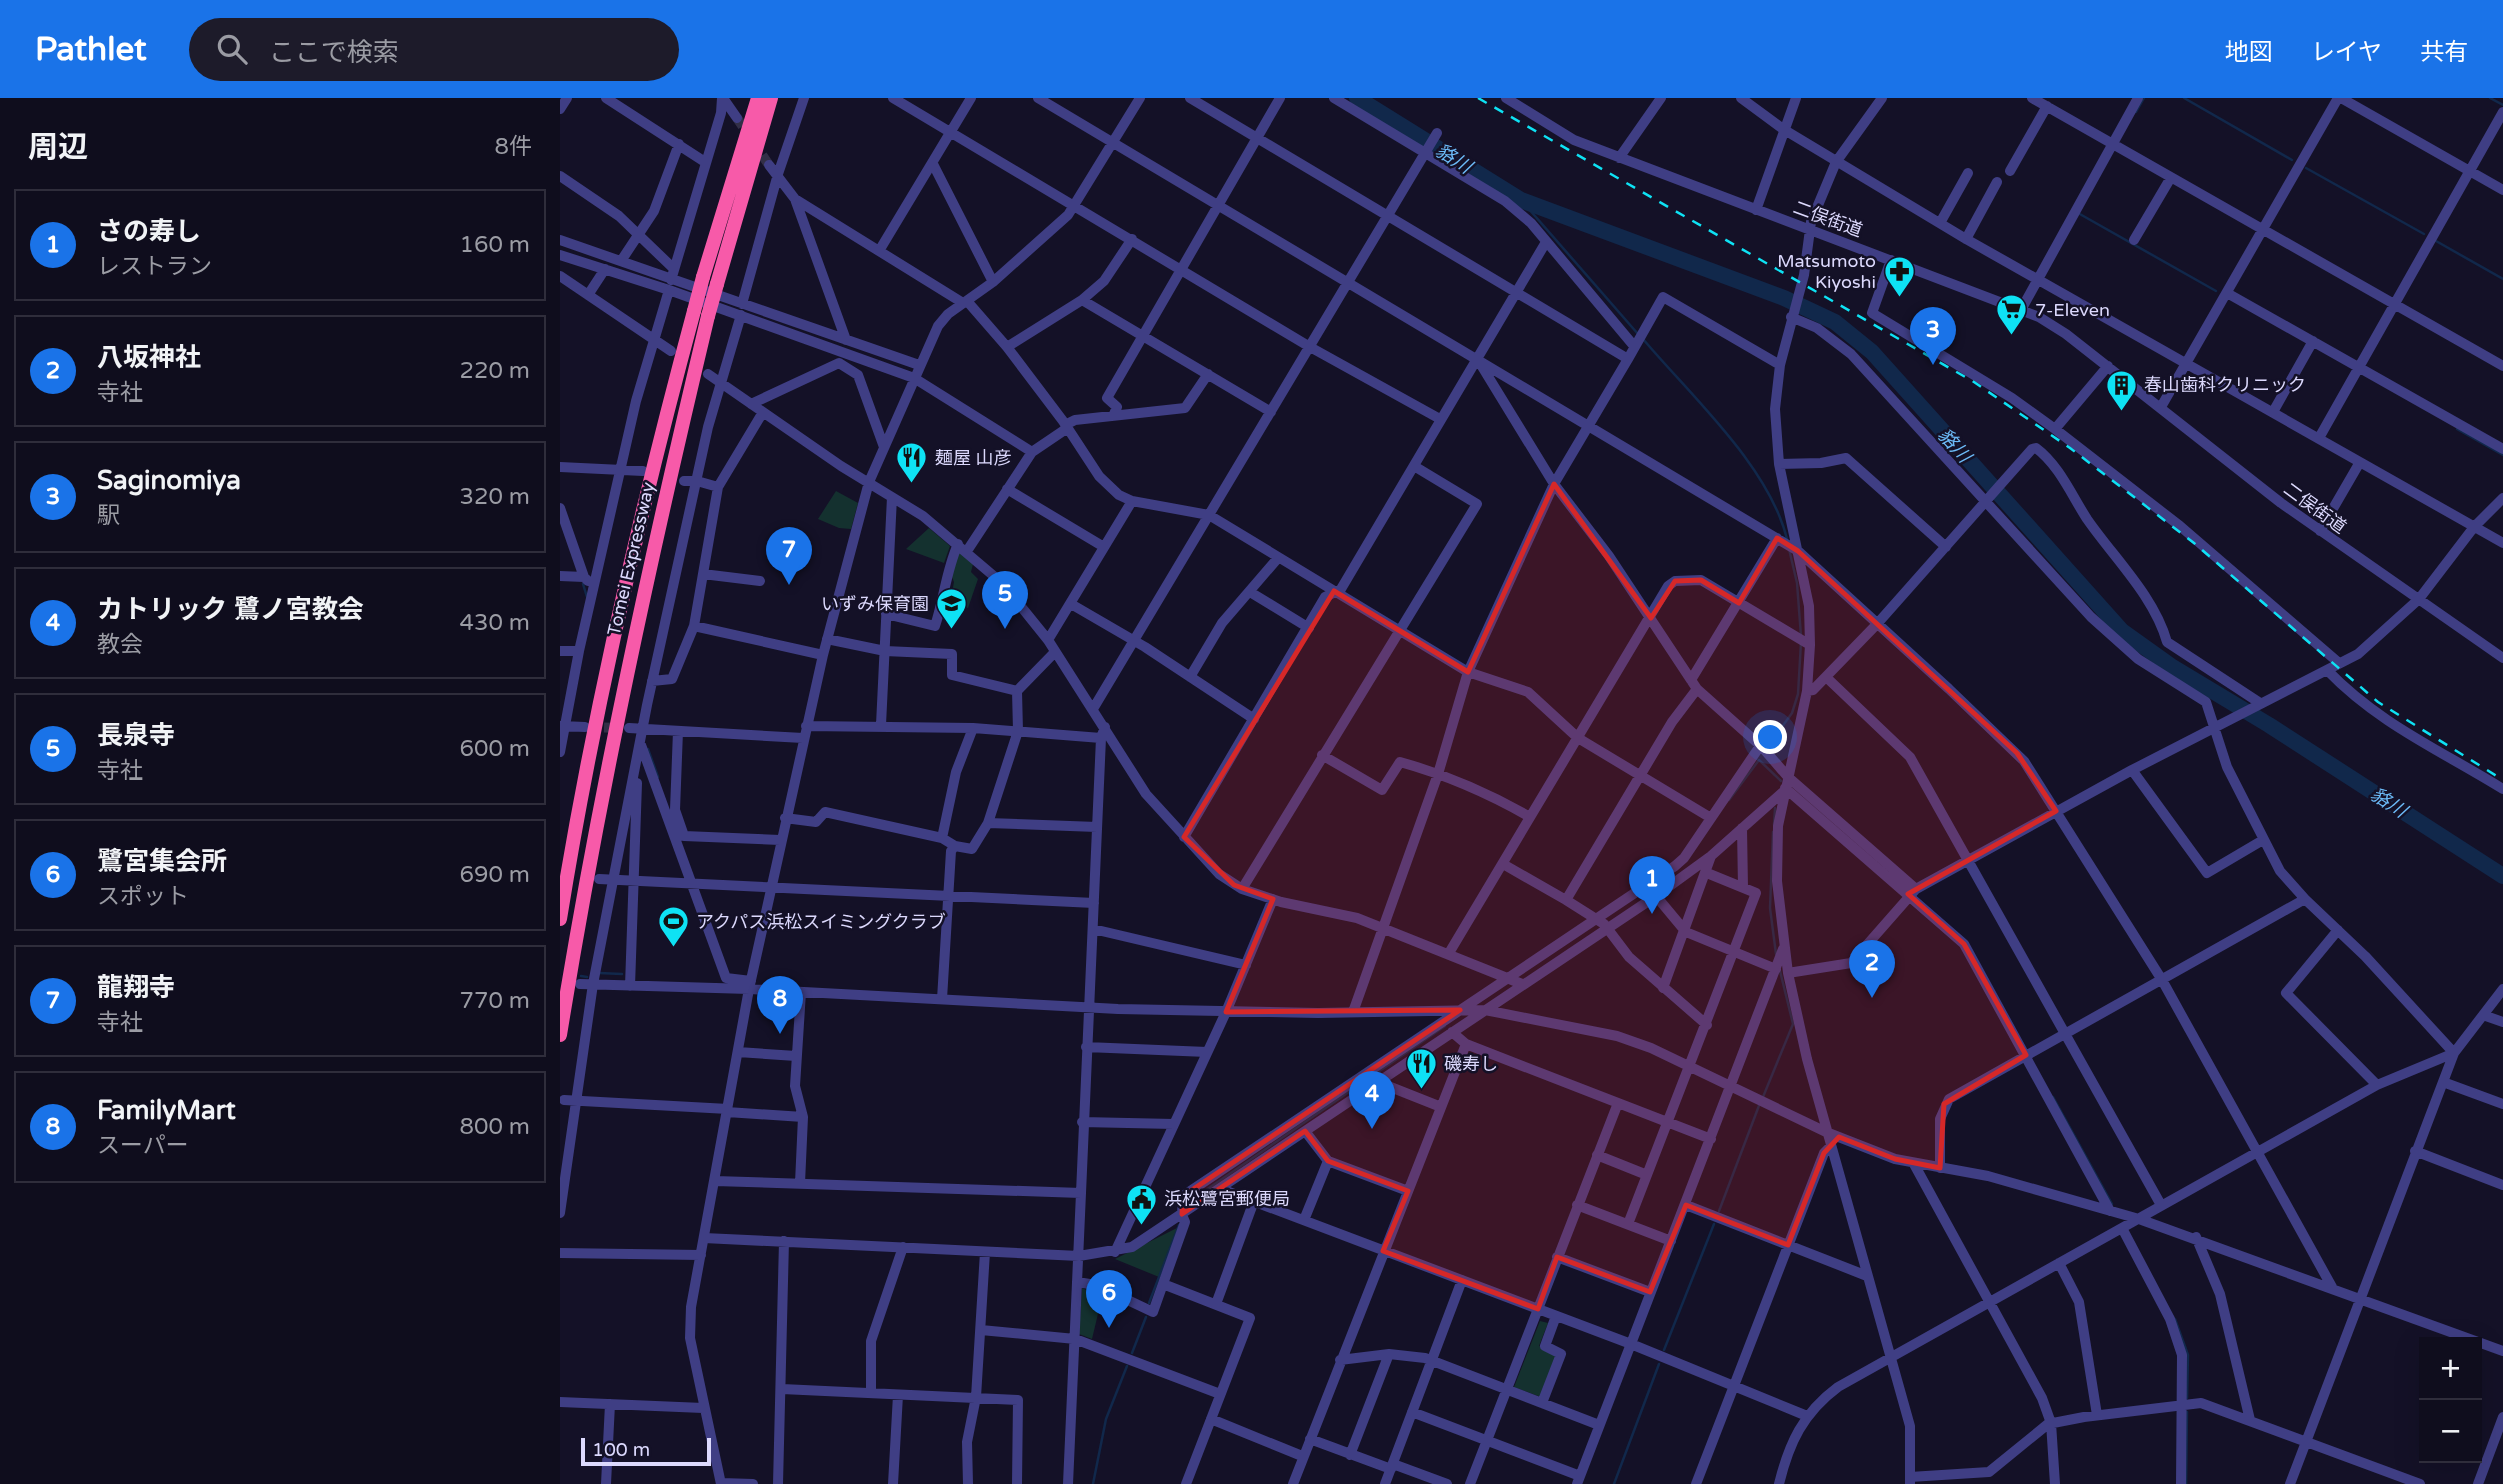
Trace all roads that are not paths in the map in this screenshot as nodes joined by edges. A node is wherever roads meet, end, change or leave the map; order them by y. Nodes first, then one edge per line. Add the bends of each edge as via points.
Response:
1 (567, 98) edge
2 (606, 98) edge
3 (723, 98) edge
4 (758, 98) edge
5 (771, 98) edge
6 (804, 98) edge
7 (893, 98) edge
8 (971, 98) edge
9 (1038, 98) edge
10 (1140, 98) edge
11 (1190, 98) edge
12 (1280, 98) edge
13 (1334, 98) edge
14 (1506, 98) edge
15 (1661, 98) edge
16 (1741, 98) edge
17 (1796, 98) edge
18 (1882, 98) edge
19 (2032, 98) edge
20 (2138, 98) edge
21 (2339, 98) edge
22 (2047, 106) junction
23 (560, 109) edge
24 (2503, 112) edge
25 (737, 118) tunnel mouth
26 (1783, 129) junction
27 (952, 133) junction
28 (1437, 133) dead end
29 (1257, 139) junction
30 (1112, 143) junction
31 (679, 144) junction
32 (2112, 144) junction
33 (1426, 152) junction
34 (1619, 158) junction
35 (705, 162) junction
36 (1836, 162) junction
37 (933, 163) junction
38 (769, 165) tunnel mouth
39 (2010, 171) dead end
40 (2470, 172) junction
41 (1968, 173) dead end
42 (778, 174) junction
43 (560, 176) edge
44 (2169, 179) junction
45 (1997, 182) dead end
46 (2503, 190) edge
47 (795, 199) junction
48 (1074, 206) junction
49 (1221, 206) junction
50 (1756, 210) junction
51 (1388, 215) junction
52 (1940, 223) junction
53 (1811, 229) junction
54 (2262, 230) junction
55 (637, 236) junction
56 (1132, 239) junction
57 (1966, 239) junction
58 (560, 240) edge
59 (2134, 240) dead end
60 (1546, 242) junction
61 (879, 251) junction
62 (560, 255) edge
63 (1891, 260) junction
64 (621, 261) junction
65 (605, 269) junction
66 (674, 269) junction
67 (1182, 270) junction
68 (560, 276) edge
69 (2037, 278) junction
70 (710, 280) junction
71 (993, 282) junction
72 (1347, 282) junction
73 (670, 285) junction
74 (1515, 293) junction
75 (2227, 293) junction
76 (588, 295) junction
77 (1082, 300) junction
78 (965, 302) junction
79 (742, 304) junction
80 (2394, 304) junction
81 (2021, 310) junction
82 (1792, 313) junction
83 (701, 314) junction
84 (741, 315) junction
85 (1144, 335) junction
86 (846, 340) junction
87 (656, 341) junction
88 (1636, 344) junction
89 (2311, 344) junction
90 (1310, 346) junction
91 (1007, 347) junction
92 (671, 351) dead end
93 (1476, 358) junction
94 (1628, 359) junction
95 (2187, 364) junction
96 (919, 365) junction
97 (1780, 365) junction
98 (2108, 366) junction
99 (2503, 366) edge
100 (2359, 367) junction
101 (708, 374) dead end
102 (1208, 374) junction
103 (914, 378) junction
104 (722, 383) junction
105 (751, 404) junction
106 (2161, 407) junction
107 (763, 412) junction
108 (1270, 412) junction
109 (2273, 412) junction
110 (1114, 414) junction
111 (1440, 419) junction
112 (1589, 424) junction
113 (1065, 427) junction
114 (2055, 429) junction
115 (2319, 438) junction
116 (884, 447) junction
117 (2503, 449) edge
118 (1032, 452) junction
119 (2360, 462) junction
120 (1779, 464) junction
121 (1415, 466) junction
122 (560, 467) edge
123 (621, 469) junction
124 (643, 471) dead end
125 (684, 481) dead end
126 (697, 481) junction
127 (869, 482) junction
128 (1554, 484) junction
129 (718, 487) junction
130 (1007, 489) junction
131 (892, 497) junction
132 (1989, 497) junction
133 (2503, 498) edge
134 (1132, 501) junction
135 (560, 508) edge
136 (1209, 515) junction
137 (2474, 527) junction
138 (2320, 531) junction
139 (1779, 540) junction
140 (2503, 543) edge
141 (1104, 547) junction
142 (1946, 547) junction
143 (962, 548) junction
144 (1796, 550) junction
145 (1278, 558) junction
146 (703, 574) junction
147 (560, 576) edge
148 (584, 577) junction
149 (760, 581) dead end
150 (593, 586) junction
151 (1334, 591) junction
152 (1250, 592) junction
153 (2419, 599) junction
154 (1739, 603) junction
155 (1071, 604) junction
156 (886, 614) junction
157 (1651, 618) junction
158 (1877, 624) junction
159 (695, 626) junction
160 (1308, 628) junction
161 (1398, 630) junction
162 (827, 639) junction
163 (1048, 640) junction
164 (1134, 641) junction
165 (1803, 641) junction
166 (884, 650) junction
167 (560, 651) edge
168 (579, 651) junction
169 (1055, 652) junction
170 (823, 655) junction
171 (2503, 658) edge
172 (2339, 663) junction
173 (2327, 670) junction
174 (1468, 672) junction
175 (1190, 677) junction
176 (1826, 677) junction
177 (652, 681) junction
178 (1694, 685) junction
179 (1017, 691) junction
180 (1807, 691) junction
181 (2256, 706) junction
182 (1093, 709) junction
183 (1254, 719) junction
184 (563, 726) edge
185 (806, 726) junction
186 (881, 726) junction
187 (585, 727) tunnel mouth
188 (1105, 727) junction
189 (629, 728) tunnel mouth
190 (973, 728) junction
191 (2214, 728) junction
192 (642, 730) junction
193 (678, 731) junction
194 (1018, 731) junction
195 (803, 738) junction
196 (1101, 738) junction
197 (1578, 738) junction
198 (640, 741) junction
199 (1764, 750) junction
200 (560, 752) edge
201 (638, 755) junction
202 (1322, 755) junction
203 (2132, 770) junction
204 (1439, 773) junction
205 (1641, 775) junction
206 (1788, 777) junction
207 (2503, 789) edge
208 (1784, 790) junction
209 (2056, 811) junction
210 (1530, 817) junction
211 (785, 818) junction
212 (1711, 818) junction
213 (988, 823) junction
214 (1097, 827) junction
215 (1742, 828) junction
216 (1184, 837) junction
217 (942, 838) junction
218 (780, 840) junction
219 (2263, 840) junction
220 (955, 846) junction
221 (1711, 856) junction
222 (1968, 860) junction
223 (1503, 863) junction
224 (1707, 873) junction
225 (599, 879) dead end
226 (614, 881) junction
227 (635, 882) junction
228 (691, 884) junction
229 (771, 887) junction
230 (1743, 888) junction
231 (1241, 889) junction
232 (1913, 892) junction
233 (1656, 896) junction
234 (947, 897) junction
235 (1273, 899) junction
236 (2305, 899) junction
237 (1566, 900) junction
238 (1094, 903) junction
239 (560, 919) edge
240 (1601, 922) junction
241 (1093, 929) junction
242 (1384, 930) junction
243 (2338, 930) junction
244 (1686, 932) junction
245 (1783, 950) junction
246 (1735, 952) junction
247 (1449, 953) junction
248 (1246, 965) junction
249 (1776, 969) junction
250 (1788, 973) junction
251 (2162, 980) junction
252 (1516, 981) junction
253 (580, 984) dead end
254 (593, 984) junction
255 (750, 985) junction
256 (630, 986) junction
257 (1663, 988) junction
258 (2503, 989) edge
259 (801, 992) junction
260 (942, 999) junction
261 (1090, 1007) junction
262 (1481, 1010) junction
263 (1461, 1011) junction
264 (1226, 1012) junction
265 (1353, 1012) junction
266 (2483, 1015) junction
267 (2503, 1022) edge
268 (1707, 1025) junction
269 (1452, 1032) junction
270 (2066, 1034) junction
271 (560, 1035) edge
272 (1466, 1044) junction
273 (1086, 1047) junction
274 (738, 1052) junction
275 (1208, 1052) junction
276 (2454, 1054) junction
277 (2026, 1055) junction
278 (796, 1056) junction
279 (1690, 1067) junction
280 (1382, 1079) junction
281 (2443, 1082) junction
282 (2377, 1085) junction
283 (1731, 1087) junction
284 (576, 1099) junction
285 (564, 1100) dead end
286 (1618, 1102) junction
287 (2503, 1104) edge
288 (1441, 1107) junction
289 (728, 1111) junction
290 (803, 1117) junction
291 (1082, 1122) junction
292 (1667, 1122) junction
293 (1174, 1124) junction
294 (1305, 1131) junction
295 (1826, 1132) junction
296 (1711, 1139) junction
297 (1831, 1146) junction
298 (2415, 1151) junction
299 (2259, 1152) junction
300 (1597, 1155) junction
301 (1328, 1161) junction
302 (1914, 1164) junction
303 (1940, 1168) junction
304 (1647, 1175) junction
305 (715, 1181) junction
306 (800, 1183) junction
307 (2503, 1185) edge
308 (1221, 1189) junction
309 (1408, 1191) junction
310 (1081, 1194) junction
311 (1254, 1201) junction
312 (1577, 1205) junction
313 (1686, 1205) junction
314 (2161, 1205) junction
315 (2110, 1211) junction
316 (560, 1213) edge
317 (1184, 1215) junction
318 (2139, 1219) junction
319 (1304, 1220) junction
320 (1628, 1224) junction
321 (2122, 1228) junction
322 (2196, 1237) junction
323 (704, 1238) junction
324 (784, 1241) junction
325 (1671, 1241) junction
326 (1788, 1245) junction
327 (903, 1247) junction
328 (1383, 1251) junction
329 (985, 1252) junction
330 (1115, 1252) junction
331 (560, 1253) edge
332 (701, 1255) junction
333 (1079, 1256) junction
334 (1557, 1257) junction
335 (2059, 1263) junction
336 (1867, 1276) junction
337 (1462, 1280) junction
338 (1077, 1282) junction
339 (1163, 1284) junction
340 (2332, 1287) junction
341 (1650, 1292) junction
342 (2359, 1297) junction
343 (1991, 1301) junction
344 (1216, 1304) junction
345 (1538, 1309) junction
346 (1556, 1316) junction
347 (981, 1330) junction
348 (1075, 1339) junction
349 (1631, 1344) junction
350 (2503, 1351) edge
351 (1390, 1354) junction
352 (1890, 1356) junction
353 (1340, 1360) junction
354 (1432, 1361) junction
355 (1734, 1386) junction
356 (782, 1389) junction
357 (1507, 1389) junction
358 (871, 1393) junction
359 (1220, 1394) junction
360 (898, 1395) junction
361 (976, 1397) junction
362 (560, 1402) edge
363 (1542, 1403) junction
364 (610, 1404) junction
365 (2182, 1406) junction
366 (703, 1408) junction
367 (1412, 1412) junction
368 (2097, 1415) junction
369 (1807, 1416) junction
370 (2503, 1417) edge
371 (1211, 1419) junction
372 (2250, 1420) junction
373 (2051, 1423) junction
374 (1599, 1425) junction
375 (1310, 1439) junction
376 (1486, 1441) junction
377 (2306, 1441) junction
378 (1350, 1455) junction
379 (1303, 1456) junction
380 (1392, 1466) junction
381 (1960, 1479) edge
382 (1578, 1480) edge
383 (1910, 1480) edge
384 (721, 1483) edge
385 (606, 1484) edge
386 (753, 1484) edge
387 (778, 1484) edge
388 (892, 1484) edge
389 (968, 1484) edge
390 (1017, 1484) edge
391 (1068, 1484) edge
392 (1185, 1484) edge
393 (1293, 1484) edge
394 (1385, 1484) edge
395 (1447, 1484) edge
396 (1470, 1484) edge
397 (1696, 1484) edge
398 (1779, 1484) edge
399 (2055, 1484) edge
400 (2181, 1484) edge
401 (2290, 1484) edge
402 (2420, 1484) edge
403 (2478, 1484) edge

1 - 23 street
2 - 31 street
3 - 25 street
3 - 35 street
4 - 70 highway, Tomei Expressway
5 - 70 highway, Tomei Expressway
6 - 42 street
7 - 27 street
8 - 27 street
9 - 30 street
10 - 30 street
11 - 29 street
12 - 29 street
13 - 33 street
14 - 34 street, 二俣街道 via 1567,136
15 - 34 street
16 - 26 street
17 - 26 street
18 - 36 street
19 - 22 street
20 - 32 street
21 - 40 street
21 - 54 street
22 - 32 street
22 - 39 street
24 - 40 street
26 - 36 street
26 - 50 street
27 - 37 street
27 - 48 street
28 - 33 street
29 - 49 street
29 - 51 street
30 - 48 street
30 - 49 street
31 - 35 street
31 - 55 street via 654,211
32 - 44 street
32 - 69 street
33 - 51 street
33 - 60 street via 1505,201
34 - 50 street, 二俣街道
35 - 66 street
36 - 52 street
36 - 53 street
37 - 61 street
37 - 71 street
38 - 42 street
40 - 46 street
40 - 80 street
41 - 52 street
42 - 47 street
42 - 79 street
43 - 55 street via 619,216
44 - 54 street
44 - 59 street
45 - 57 street
47 - 61 street
47 - 86 street
48 - 56 street
48 - 71 street
49 - 67 street
49 - 72 street
50 - 53 street, 二俣街道
51 - 72 street
51 - 74 street
52 - 57 street
53 - 63 street, 二俣街道
53 - 82 street via 1807,264
54 - 75 street
54 - 80 street
55 - 64 street
55 - 66 street
56 - 67 street
56 - 77 street via 1104,281
57 - 69 street
58 - 64 street
60 - 74 street
60 - 88 street
61 - 78 street
62 - 65 street
63 - 81 street, 二俣街道
63 - 114 street via 1872,313
64 - 73 street
65 - 73 street
65 - 76 street
66 - 73 street
67 - 85 street
67 - 90 street
68 - 76 street
69 - 81 street
69 - 95 street
70 - 83 highway, Tomei Expressway, bridge
71 - 78 street
72 - 90 street
72 - 93 street
73 - 79 street
73 - 84 street
73 - 87 street
74 - 93 street
74 - 94 street
75 - 89 street
75 - 95 street
76 - 87 street
77 - 85 street
77 - 91 street
78 - 91 street
78 - 96 street via 938,326
79 - 86 street
80 - 99 street
80 - 100 street
81 - 98 street, 二俣街道 via 2066,334
82 - 97 street
82 - 132 street via 1852,355
83 - 239 highway, Tomei Expressway via 650,475
83 - 271 highway, Tomei Expressway via 622,688
84 - 103 street
84 - 104 street
85 - 102 street
85 - 110 street via 1107,398 1118,407
86 - 96 street
87 - 92 street
87 - 123 street
88 - 94 street
88 - 97 street via 1663,297
89 - 100 street
89 - 109 street
90 - 108 street
90 - 111 street
91 - 113 street
93 - 111 street
93 - 112 street
93 - 128 street
94 - 112 street
95 - 106 street
95 - 109 street
96 - 103 street
97 - 120 street via 1775,409
98 - 106 street, 二俣街道
98 - 114 street
100 - 115 street
100 - 117 street
101 - 104 street
102 - 108 street
102 - 110 street via 1188,407
103 - 116 street
103 - 118 street
104 - 105 street
104 - 126 street
105 - 107 street
105 - 116 street via 839,363 858,375
106 - 138 street, 二俣街道
107 - 127 street
107 - 129 street
108 - 136 street
109 - 115 street
110 - 113 street via 1076,420
111 - 121 street
112 - 128 street
112 - 139 street
113 - 118 street
113 - 134 street via 1099,476
114 - 172 street via 2152,502
115 - 119 street
116 - 127 street
118 - 130 street
119 - 137 street
119 - 138 street
120 - 142 street via 1846,458
120 - 144 street
121 - 151 street via 1341,589
121 - 161 street via 1477,504 1403,629
122 - 123 street
123 - 124 street
123 - 150 street
125 - 126 street
126 - 129 street
126 - 177 street
127 - 131 street
127 - 162 street
128 - 157 street
128 - 174 street
129 - 146 street
130 - 141 street
130 - 143 street
131 - 143 street
131 - 156 street
132 - 142 street
132 - 181 street via 2032,449 2042,453 2162,624 2167,642
132 - 191 street via 2091,617 2138,659 2206,702
133 - 137 street
134 - 136 street
134 - 141 street
135 - 148 street
136 - 145 street
136 - 164 street
137 - 140 street
137 - 153 street
138 - 153 street, 二俣街道
139 - 144 street
139 - 154 street
141 - 155 street
142 - 158 street
143 - 156 street via 948,566 934,626
143 - 163 street via 1002,583
144 - 158 street
144 - 165 street via 1809,606
145 - 151 street
145 - 152 street
146 - 149 street
146 - 159 street
147 - 148 street
148 - 150 street
150 - 168 street
151 - 160 street via 1325,597
151 - 161 street
152 - 160 street
152 - 175 street via 1222,623
153 - 171 street, 二俣街道
153 - 172 street via 2371,645
154 - 157 street via 1701,580 1675,581 1661,595
154 - 165 street
154 - 178 street
155 - 163 street
155 - 164 street
156 - 166 street
157 - 178 street
157 - 197 street
158 - 176 street
158 - 209 street via 2017,753
159 - 170 street
159 - 177 street via 672,679
160 - 183 street
161 - 174 street
161 - 202 street
162 - 166 street
162 - 170 street
163 - 169 street
164 - 175 street
164 - 182 street
165 - 180 street
166 - 179 street via 953,654 952,675
166 - 186 street
167 - 168 street
168 - 184 street
169 - 179 street
169 - 182 street
170 - 185 street
172 - 173 street
173 - 181 street
173 - 207 street via 2362,705
174 - 197 street via 1528,692
174 - 204 street
175 - 183 street
176 - 180 street
176 - 222 street via 1910,757
177 - 192 street
178 - 199 street
178 - 205 street
179 - 194 street
180 - 206 street
181 - 191 street
182 - 188 street
183 - 216 street
184 - 187 street
184 - 200 street
185 - 186 street
185 - 195 street
186 - 190 street
188 - 196 street
188 - 216 street via 1146,794
189 - 192 street
190 - 194 street
190 - 217 street via 956,772
191 - 203 street
191 - 219 street via 2227,767
192 - 193 street
192 - 198 street
193 - 195 street
193 - 218 street via 675,810 684,836
194 - 196 street
194 - 213 street
195 - 211 street
196 - 214 street
197 - 205 street
197 - 210 street
198 - 201 street
198 - 228 street
199 - 206 street
199 - 212 street
201 - 226 street
201 - 227 street
202 - 204 street via 1382,790 1400,762
202 - 231 street
203 - 209 street
203 - 219 street via 2207,873
204 - 210 street
204 - 242 street
205 - 212 street
205 - 237 street
206 - 208 street
206 - 232 street
208 - 215 street
208 - 232 street
208 - 245 street via 1777,856
209 - 222 street
209 - 251 street
210 - 223 street
211 - 217 street via 816,822 825,812
211 - 218 street
212 - 240 street via 1675,866
213 - 214 street
213 - 220 street via 972,849
214 - 238 street
215 - 221 street
215 - 230 street
216 - 231 street via 1219,874
217 - 220 street
218 - 229 street
219 - 236 street via 2280,871
220 - 234 street
221 - 224 street
221 - 233 street
222 - 232 street
222 - 270 street
223 - 237 street
223 - 247 street
224 - 230 street
224 - 244 street
225 - 226 street
226 - 227 street
226 - 254 street
227 - 228 street
227 - 256 street
228 - 229 street
228 - 255 street via 726,978
229 - 234 street
229 - 255 street
230 - 246 street via 1756,893
231 - 235 street
232 - 250 street via 1851,963
232 - 277 street via 1964,944
233 - 240 street
233 - 244 street
234 - 238 street
234 - 260 street
235 - 242 street via 1357,918
235 - 248 street
236 - 243 street
236 - 251 street
237 - 240 street
238 - 241 street
240 - 252 street
240 - 257 street via 1629,957
241 - 248 street
241 - 261 street
242 - 247 street
242 - 265 street
243 - 276 street
243 - 282 street via 2286,993
244 - 246 street
244 - 257 street
245 - 249 street
245 - 250 street
246 - 249 street
246 - 268 street
247 - 252 street
248 - 264 street
249 - 283 street
250 - 295 street
251 - 270 street
251 - 299 street
252 - 262 street
252 - 263 street
253 - 254 street
254 - 256 street
254 - 284 street
255 - 256 street
255 - 259 street
255 - 274 street
257 - 268 street
258 - 266 street
259 - 260 street
259 - 278 street
260 - 261 street
261 - 264 street
261 - 273 street
262 - 263 street
262 - 269 street
262 - 279 street via 1617,1036
263 - 265 street
263 - 317 street via 1183,1196
264 - 265 street
264 - 275 street
266 - 267 street
266 - 276 street
268 - 279 street
269 - 272 street
269 - 280 street
270 - 277 street
270 - 314 street
272 - 286 street
272 - 288 street
273 - 275 street
273 - 291 street
274 - 278 street
274 - 289 street
275 - 293 street
276 - 281 street
276 - 282 street
277 - 303 street via 1944,1104
277 - 315 street
278 - 290 street via 795,1086
279 - 283 street
279 - 292 street
280 - 288 street via 1388,1086
280 - 294 street
281 - 287 street
281 - 298 street
282 - 299 street
283 - 295 street
283 - 296 street
284 - 285 street
284 - 289 street
284 - 316 street
286 - 292 street
286 - 300 street
288 - 309 street
289 - 290 street
289 - 305 street
290 - 306 street
291 - 293 street
291 - 310 street
292 - 296 street
292 - 304 street
293 - 330 street
294 - 301 street
294 - 308 street
295 - 297 street
295 - 302 street
296 - 313 street
297 - 326 street via 1824,1153
297 - 336 street
298 - 307 street
298 - 342 street
299 - 314 street
299 - 340 street
300 - 304 street
300 - 312 street
301 - 309 street
301 - 319 street
302 - 303 street
302 - 343 street
303 - 315 street
304 - 320 street
305 - 306 street
305 - 323 street
306 - 310 street
308 - 311 street
308 - 317 street
309 - 328 street
310 - 333 street
311 - 319 street
311 - 344 street
312 - 320 street
312 - 334 street
313 - 325 street
313 - 326 street
314 - 318 street
315 - 318 street
317 - 330 street via 1132,1247
317 - 339 street
318 - 321 street
318 - 322 street
319 - 328 street
320 - 325 street
321 - 335 street
321 - 365 street via 2170,1320 2182,1355
322 - 340 street
322 - 372 street via 2220,1294
323 - 324 street
323 - 332 street
324 - 327 street
324 - 356 street
325 - 341 street
326 - 336 street
326 - 355 street
327 - 329 street
327 - 358 street via 871,1341
328 - 337 street
328 - 353 street
329 - 333 street
329 - 347 street
330 - 333 street
331 - 332 street
332 - 366 street via 690,1338
333 - 338 street
334 - 341 street
334 - 345 street
335 - 343 street
335 - 368 street via 2079,1302
336 - 352 street
337 - 345 street
337 - 354 street
338 - 339 street via 1096,1285 1153,1312
338 - 348 street
339 - 344 street
340 - 342 street
341 - 349 street
342 - 350 street
342 - 377 street
343 - 352 street
343 - 373 street
344 - 359 street via 1250,1318
345 - 346 street
345 - 357 street
346 - 349 street
346 - 363 street via 1545,1346 1561,1354
347 - 348 street
347 - 361 street
348 - 359 street
348 - 391 street
349 - 355 street
349 - 374 street
351 - 353 street
351 - 354 street
351 - 378 street
352 - 369 street via 1838,1387
352 - 383 street via 1910,1426
353 - 375 street
354 - 357 street
354 - 367 street
355 - 369 street
355 - 397 street
356 - 358 street
356 - 387 street
357 - 363 street
357 - 376 street
358 - 360 street
359 - 371 street
360 - 361 street
360 - 388 street
361 - 389 street via 967,1441
361 - 390 street via 1018,1400
362 - 364 street
363 - 374 street
364 - 366 street
364 - 385 street
365 - 368 street
365 - 372 street via 2201,1403
365 - 400 street
366 - 384 street
367 - 376 street
367 - 380 street
368 - 373 street
369 - 398 street via 1789,1448
370 - 403 street
371 - 379 street
371 - 392 street
372 - 377 street
373 - 381 street via 1989,1472
373 - 399 street
374 - 382 street
375 - 378 street
375 - 379 street
376 - 382 street
376 - 396 street
377 - 401 street
377 - 402 street
378 - 380 street
379 - 393 street
380 - 394 street
380 - 395 street
381 - 383 street
384 - 386 street

